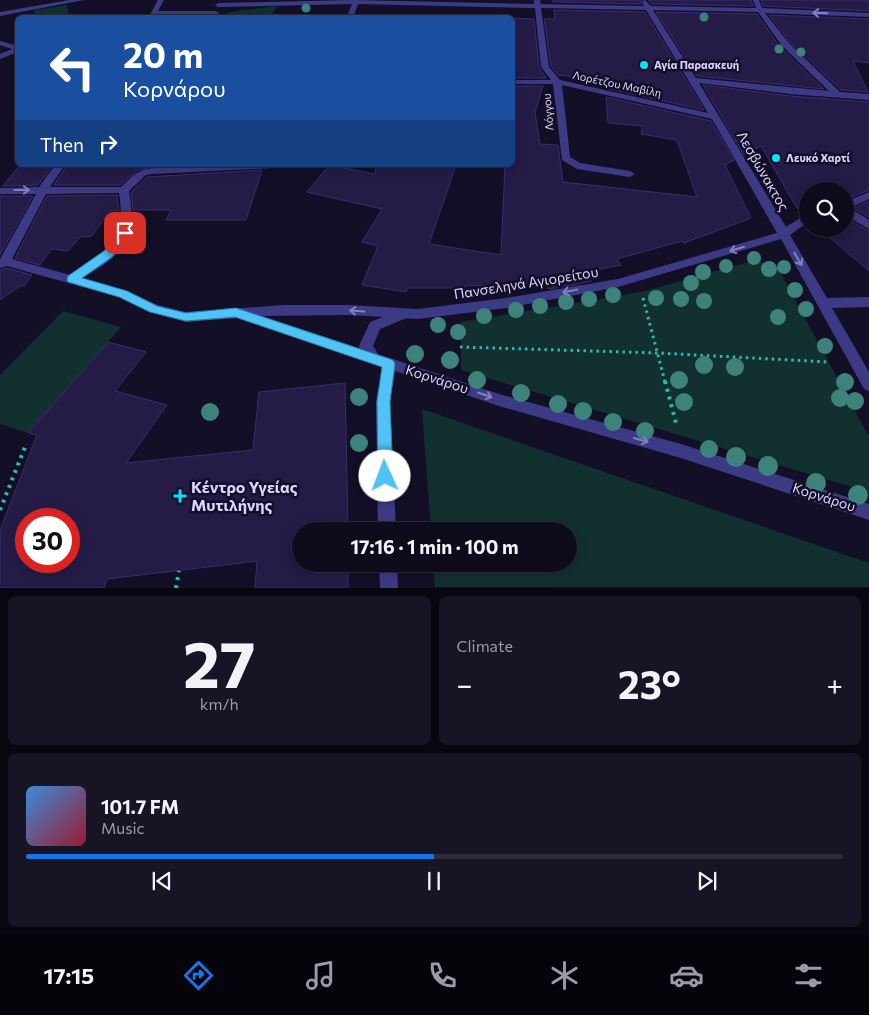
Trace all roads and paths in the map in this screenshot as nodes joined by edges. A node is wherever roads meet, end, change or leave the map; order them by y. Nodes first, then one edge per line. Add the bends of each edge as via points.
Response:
1 (82, 0) edge
2 (161, 0) edge
3 (756, 0) edge
4 (357, 1) edge
5 (219, 2) edge
6 (537, 3) edge
7 (646, 4) edge
8 (760, 11) junction
9 (0, 14) edge
10 (152, 15) edge
11 (216, 15) edge
12 (350, 15) edge
13 (869, 15) edge
14 (0, 44) edge
15 (15, 47) edge
16 (15, 50) edge
17 (0, 57) edge
18 (694, 80) junction
19 (515, 82) edge
20 (557, 82) junction
21 (838, 95) junction
22 (869, 97) edge
23 (716, 116) junction
24 (59, 167) edge
25 (212, 167) edge
26 (630, 174) dead end
27 (43, 190) junction
28 (124, 190) junction
29 (0, 191) edge
30 (869, 196) edge
31 (854, 202) edge
32 (854, 216) edge
33 (799, 222) edge
34 (869, 225) edge
35 (783, 234) junction
36 (2, 263) edge
37 (72, 279) junction
38 (642, 292) dead end
39 (869, 302) edge
40 (823, 303) junction
41 (236, 312) junction
42 (404, 314) junction
43 (460, 346) dead end
44 (658, 353) junction
45 (374, 358) junction
46 (829, 362) dead end
47 (389, 364) junction
48 (869, 385) edge
49 (677, 426) dead end
50 (25, 447) dead end
51 (0, 510) edge
52 (869, 512) edge
53 (387, 522) edge
54 (178, 571) dead end
55 (388, 572) edge
56 (176, 588) edge
57 (389, 588) edge

1 - 9 street
2 - 10 street
3 - 8 street
4 - 5 street
4 - 6 street
4 - 12 street
5 - 11 street
6 - 7 street
6 - 20 street, Λόγγου via 545,67
7 - 8 street
7 - 18 street, Λεσβώνακτος
13 -> 8 street
8 - 21 street via 785,44
10 - 11 street
14 - 15 street
16 - 17 street
18 - 21 street
18 - 23 street, Λεσβώνακτος
19 - 20 street, Λορέτζου Μαβίλη
20 - 23 street, Λορέτζου Μαβίλη
20 - 26 street, Λόγγου via 565,158 577,166
21 - 22 street
23 - 35 street, Λεσβώνακτος
24 - 27 street
25 - 28 street via 143,173
27 - 28 street
29 -> 27 street
27 - 36 street
28 - 37 street via 125,233 108,254
30 - 31 street
32 - 34 street
33 - 35 street, Πανσεληνά Αγιορείτου
35 -> 40 street, Λεσβώνακτος
35 -> 42 street, Πανσεληνά Αγιορείτου via 618,283 506,303
36 - 37 street, Κορνάρου
37 - 41 street, Κορνάρου via 123,294 154,309 186,317
38 - 44 path
39 - 40 street
40 - 48 street, Λεσβώνακτος
42 -> 41 street, Πανσεληνά Αγιορείτου via 348,310
41 - 45 street, Κορνάρου
42 - 45 street via 375,326 366,346
43 - 44 path
44 - 46 path
44 - 49 path
45 - 47 street, Κορνάρου
47 -> 52 street, Κορνάρου via 499,400 681,451
47 - 53 street via 383,402
50 - 51 path
54 - 56 path
55 - 57 street

